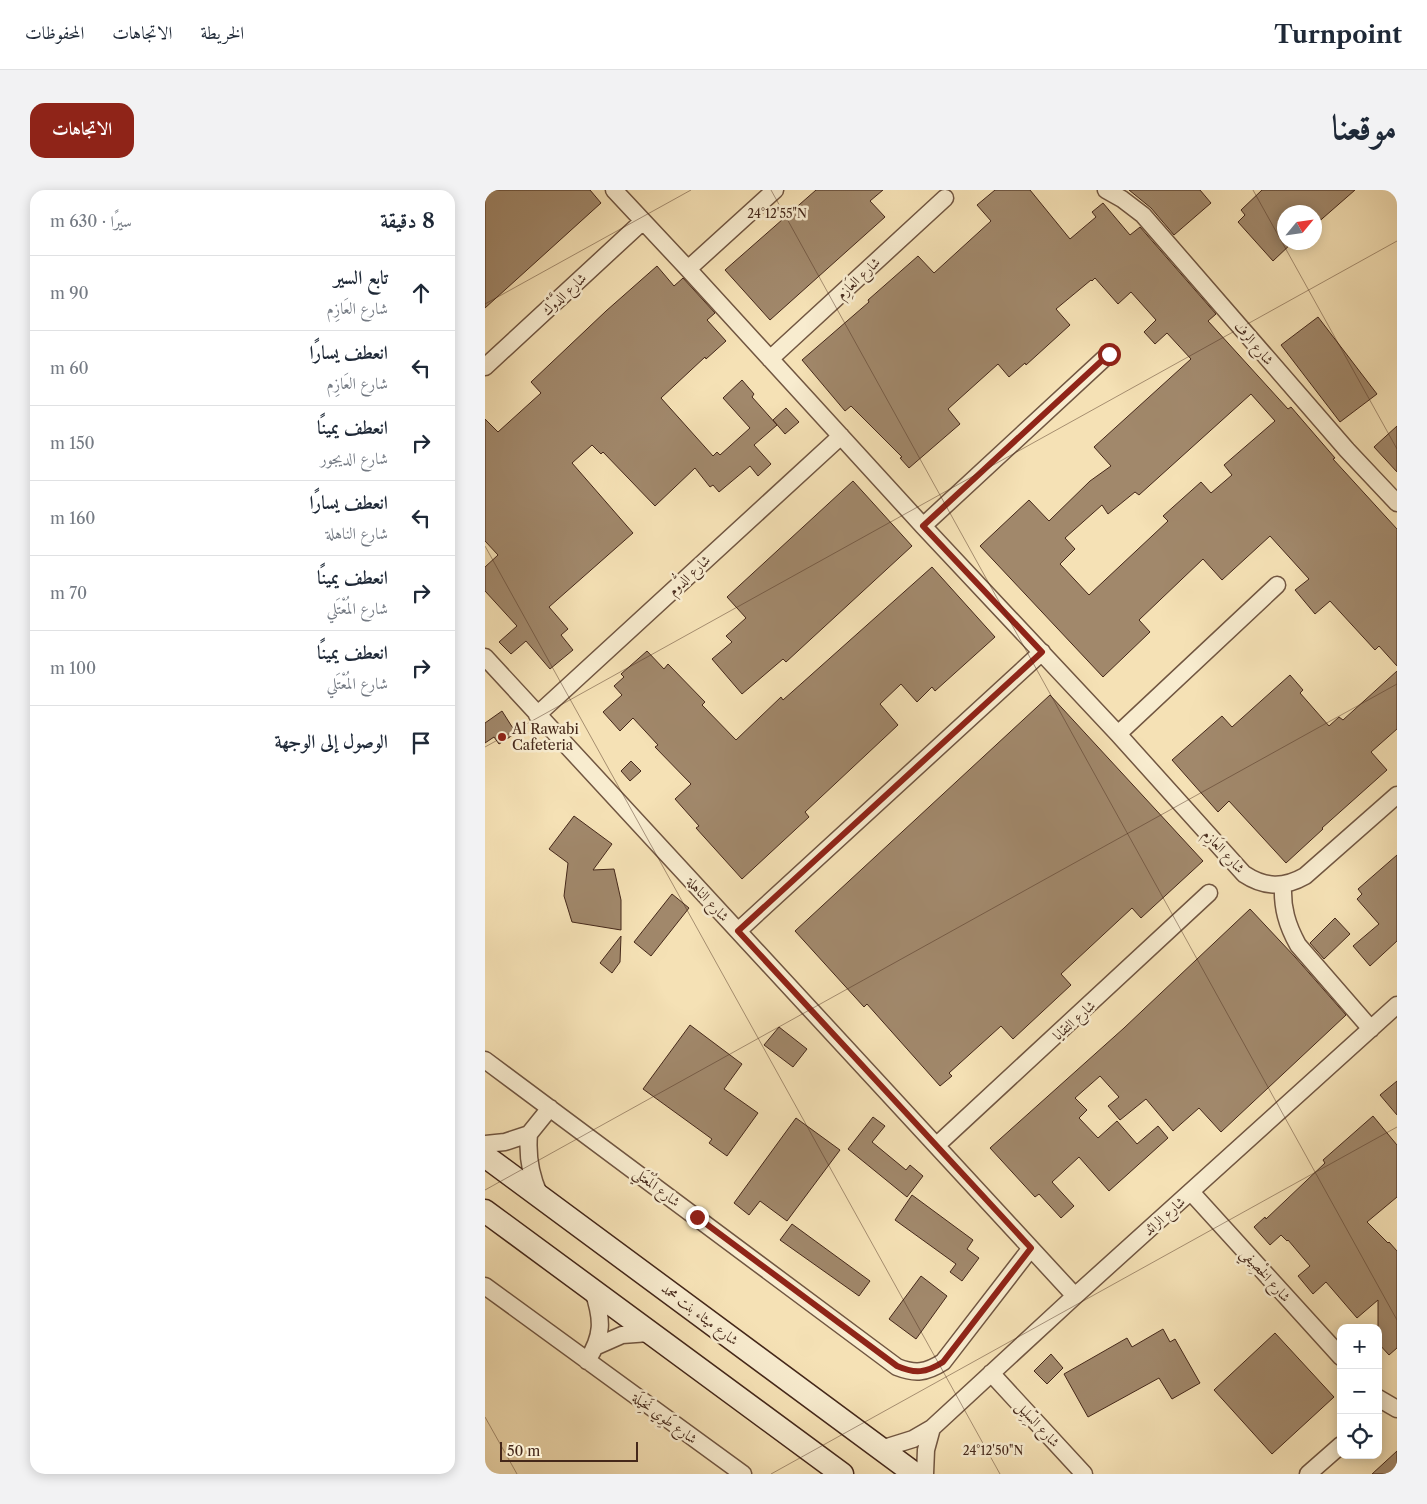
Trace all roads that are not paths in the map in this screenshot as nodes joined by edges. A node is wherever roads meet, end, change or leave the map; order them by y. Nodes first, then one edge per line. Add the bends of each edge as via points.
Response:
1 (614, 190) edge
2 (775, 190) edge
3 (1106, 190) edge
4 (945, 198) dead end
5 (643, 221) junction
6 (688, 268) junction
7 (1109, 354) dead end
8 (770, 359) junction
9 (485, 367) edge
10 (841, 436) junction
11 (1397, 503) edge
12 (923, 526) junction
13 (1277, 586) dead end
14 (1042, 652) junction
15 (485, 657) edge
16 (537, 715) junction
17 (1119, 734) junction
18 (1397, 795) edge
19 (1283, 885) junction
20 (1209, 893) dead end
21 (738, 931) junction
22 (1397, 1005) edge
23 (1371, 1028) junction
24 (485, 1060) edge
25 (551, 1108) junction
26 (529, 1134) junction
27 (485, 1144) edge
28 (937, 1145) junction
29 (485, 1156) edge
30 (1191, 1192) junction
31 (539, 1194) junction
32 (485, 1211) edge
33 (1031, 1248) junction
34 (485, 1286) edge
35 (593, 1292) junction
36 (1075, 1296) junction
37 (649, 1333) junction
38 (597, 1346) junction
39 (1337, 1353) edge
40 (587, 1362) junction
41 (991, 1373) junction
42 (932, 1428) junction
43 (881, 1449) junction
44 (1337, 1449) edge
45 (743, 1474) edge
46 (842, 1474) edge
47 (915, 1474) edge
48 (925, 1474) edge
49 (1084, 1474) edge
50 (1308, 1474) edge

1 - 5 street, شارع العَازِم
2 - 6 street
3 - 11 street, شارع الرف via 1143,215
4 - 8 street, شارع العَازِم
5 - 6 street, شارع العَازِم
5 - 9 street, شارع الدَّوْك
6 - 8 street, شارع العَازِم
7 - 12 street
8 - 10 street, شارع العَازِم
10 - 12 street, شارع العَازِم
10 - 16 street, شارع الدُّوم
12 - 14 street, شارع العَازِم
13 - 17 street
14 - 17 street, شارع العَازِم
14 - 21 street
15 - 16 street, شارع الناهلة
16 - 21 street, شارع الناهلة
17 - 19 street, شارع العَازِم via 1245,874 1263,884
18 - 19 street via 1305,876
19 - 23 street via 1285,916 1298,945
20 - 28 street, شارع التقايا
21 - 28 street, شارع الناهلة
22 - 23 street, شارع الرائد
23 - 30 street, شارع الرائد
24 - 25 street, شارع المُعْتَلي
25 - 26 street
25 - 33 street, شارع المُعْتَلي via 889,1361 908,1371 932,1369 943,1362
26 - 27 street
26 - 31 street via 530,1171
28 - 33 street, شارع الناهلة
29 - 31 main road, شارع ميثاء بنت محمد
30 - 36 street, شارع الرائد
30 - 39 street, شارع الخْصِيفي
31 - 43 main road, شارع ميثاء بنت محمد
32 - 35 main road
33 - 36 street, شارع الناهلة
34 - 40 street, شارع طَوِي نَخِيلَة
35 - 37 main road
35 - 38 street via 600,1318
36 - 41 street, شارع الرائد
37 - 38 street via 622,1335
37 - 46 main road
38 - 40 street
40 - 45 street, شارع طَوِي نَخِيلَة
41 - 42 street, شارع الرائد
41 - 49 street, شارع السِّلِيل
42 - 43 street, شارع الرائد via 903,1443
42 - 48 street via 926,1450
43 - 47 main road, شارع ميثاء بنت محمد
44 - 50 street

